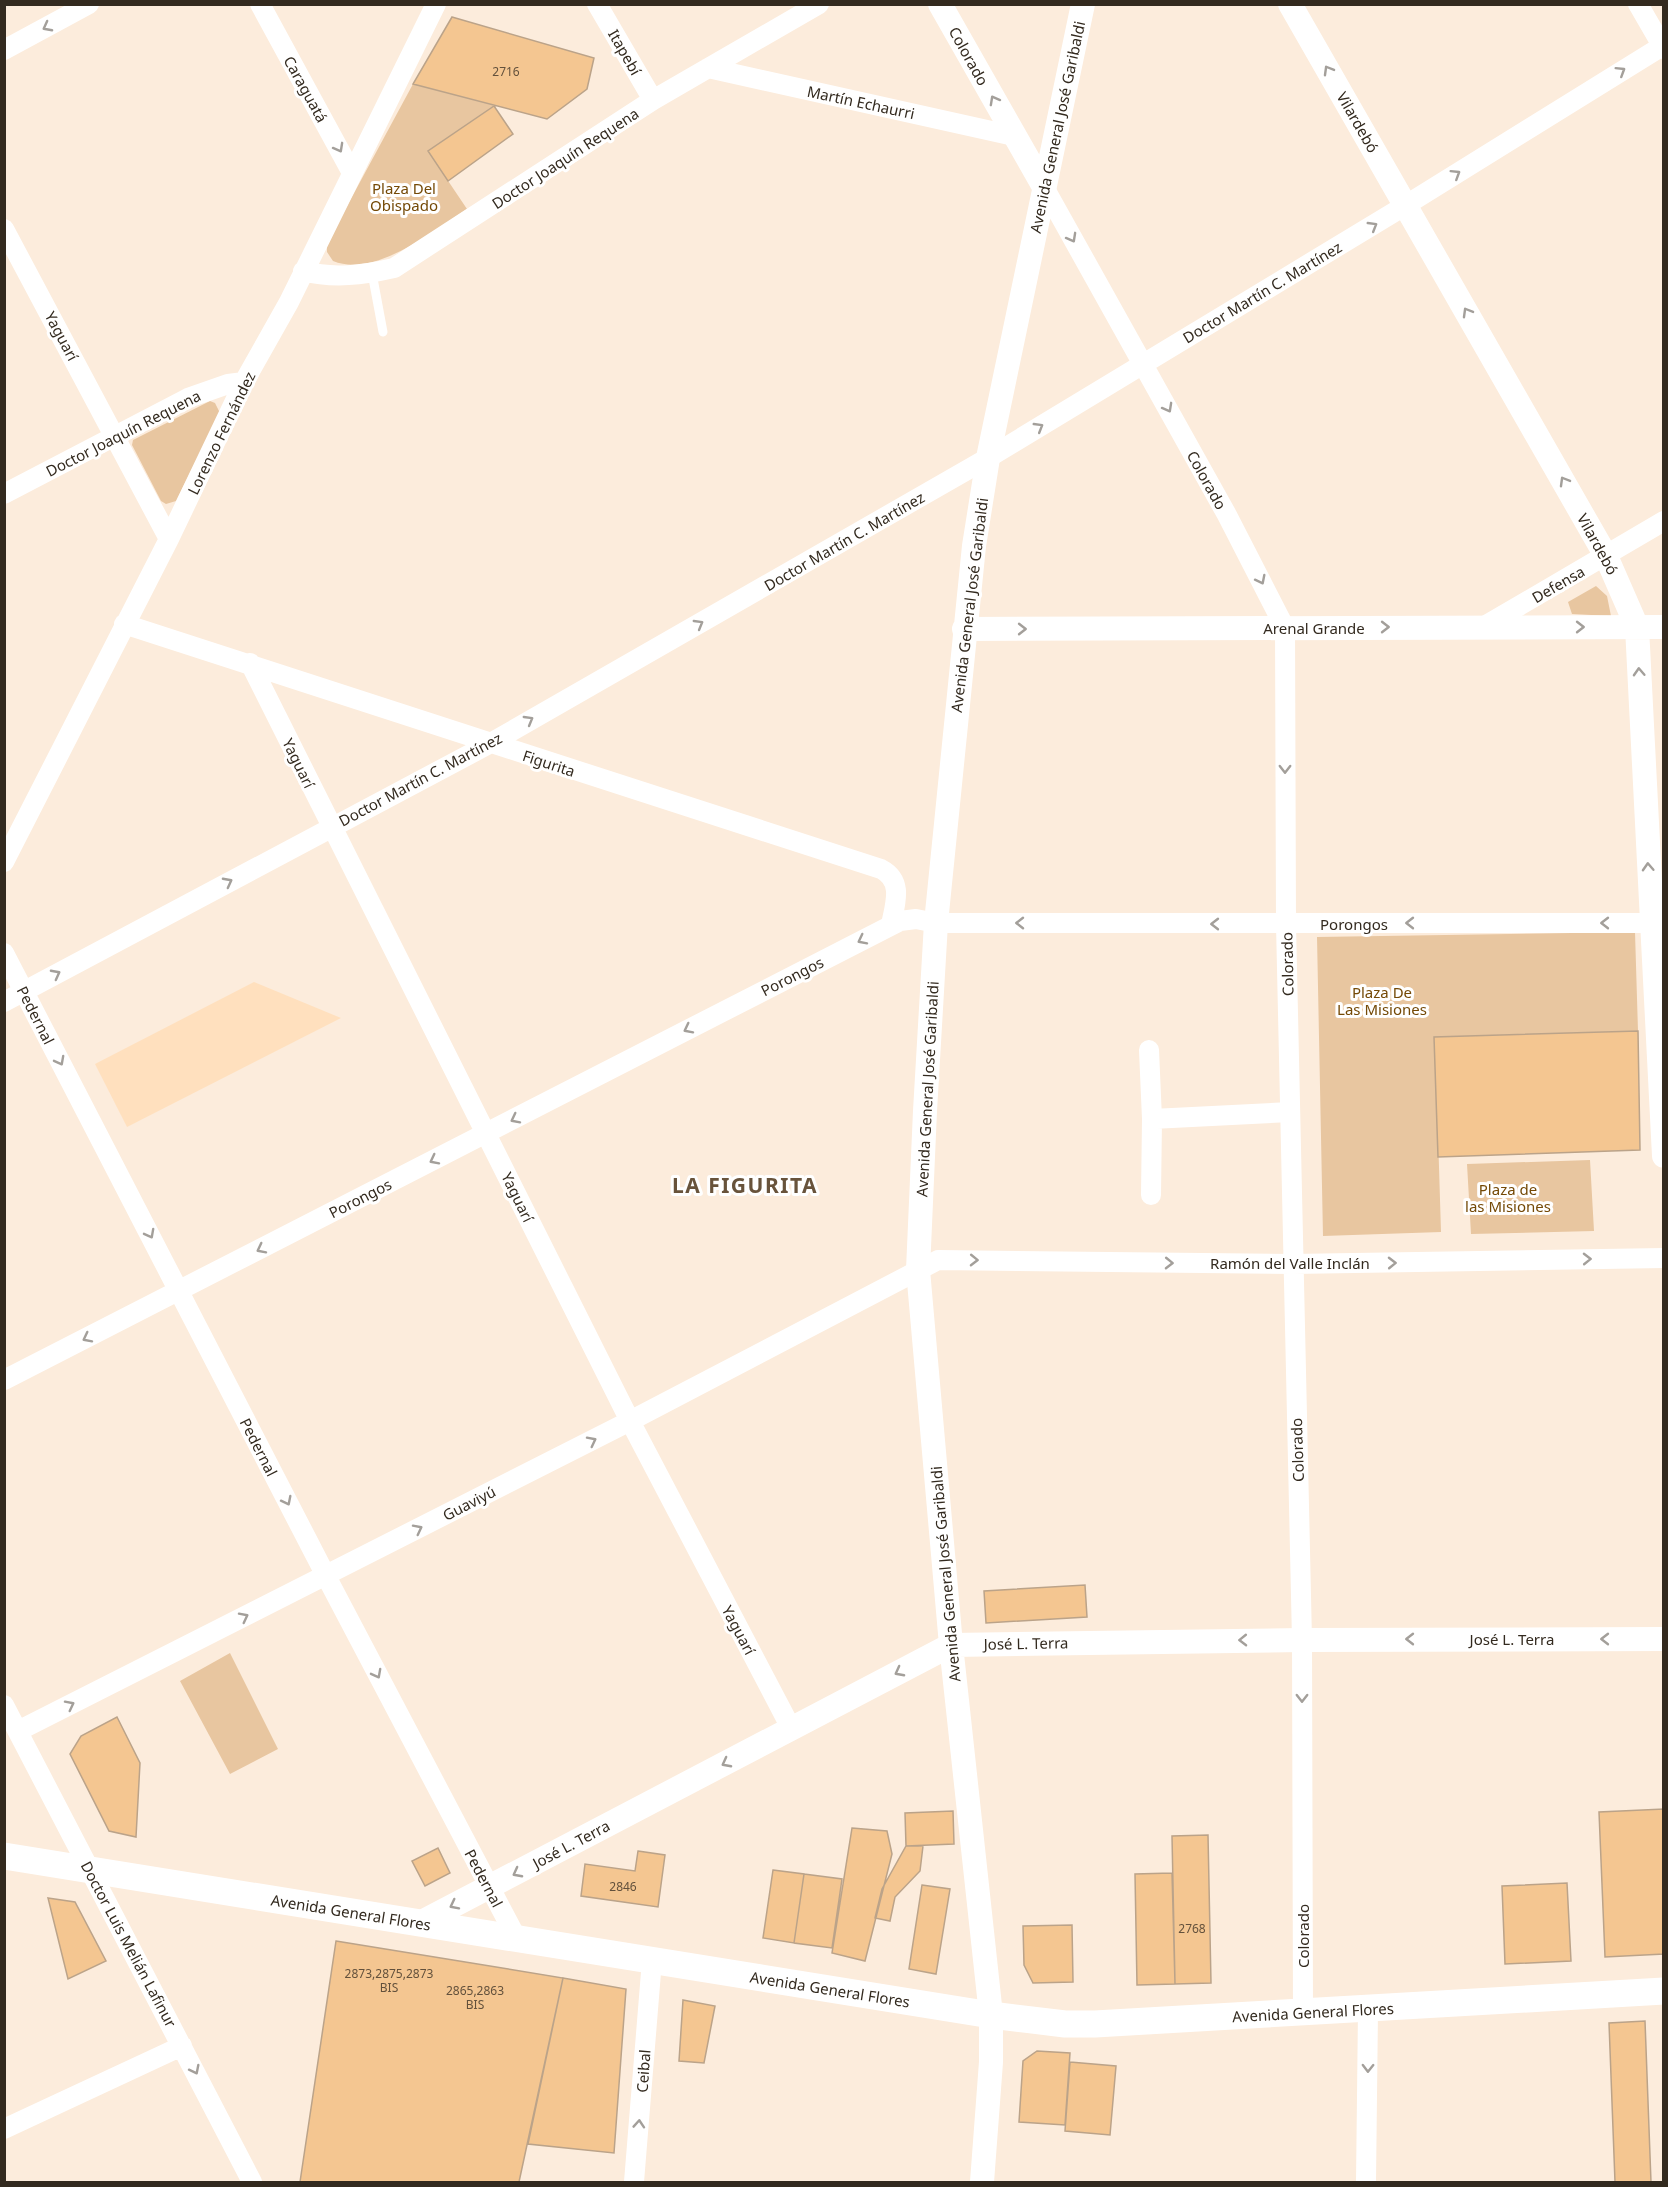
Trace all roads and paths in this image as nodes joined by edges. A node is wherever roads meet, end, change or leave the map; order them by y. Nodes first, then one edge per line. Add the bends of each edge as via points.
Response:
1 (89, 4) edge
2 (260, 4) edge
3 (436, 4) edge
4 (597, 4) edge
5 (819, 4) edge
6 (940, 4) edge
7 (1083, 4) edge
8 (1290, 4) edge
9 (1638, 4) edge
10 (1663, 47) edge
11 (4, 50) edge
12 (708, 68) junction
13 (653, 100) junction
14 (1014, 136) junction
15 (352, 173) junction
16 (1044, 188) junction
17 (1406, 205) junction
18 (4, 229) edge
19 (303, 271) junction
20 (372, 273) junction
21 (383, 332) dead end
22 (1143, 364) junction
23 (244, 382) junction
24 (115, 437) junction
25 (988, 458) junction
26 (4, 494) edge
27 (1664, 521) edge
28 (169, 539) junction
29 (1606, 556) junction
30 (124, 624) junction
31 (1483, 627) junction
32 (1637, 627) junction
33 (1664, 627) edge
34 (1285, 628) junction
35 (964, 629) junction
36 (250, 663) junction
37 (489, 744) junction
38 (330, 826) junction
39 (4, 862) edge
40 (1657, 922) edge
41 (936, 923) junction
42 (1286, 924) junction
43 (891, 925) junction
44 (4, 953) edge
45 (24, 992) junction
46 (4, 1002) edge
47 (1149, 1050) dead end
48 (1290, 1112) junction
49 (1152, 1119) junction
50 (487, 1133) junction
51 (1664, 1156) edge
52 (1151, 1195) dead end
53 (1664, 1258) edge
54 (1292, 1264) junction
55 (918, 1270) junction
56 (180, 1290) junction
57 (4, 1380) edge
58 (630, 1422) junction
59 (326, 1576) junction
60 (1664, 1639) edge
61 (1302, 1640) junction
62 (951, 1645) junction
63 (4, 1705) edge
64 (791, 1728) junction
65 (18, 1731) junction
66 (4, 1856) edge
67 (89, 1870) junction
68 (489, 1888) junction
69 (420, 1923) junction
70 (517, 1939) junction
71 (652, 1960) junction
72 (1664, 1991) edge
73 (1368, 2010) junction
74 (1304, 2013) junction
75 (990, 2015) junction
76 (182, 2046) junction
77 (4, 2129) edge
78 (252, 2182) edge
79 (634, 2182) edge
80 (982, 2182) edge
81 (1366, 2182) edge

1 -> 11 street
2 -> 15 street, Caraguatá
3 - 15 street, Lorenzo Fernández
4 - 13 street, Itapebí
5 - 12 street, Doctor Joaquín Requena
14 -> 6 street, Colorado
7 - 16 street, Avenida General José Garibaldi
17 -> 8 street, Vilardebó
9 - 10 street
17 -> 10 street, Doctor Martín C. Martínez
12 - 13 street, Doctor Joaquín Requena
12 - 14 street, Martín Echaurri
13 - 20 street, Doctor Joaquín Requena via 415,257
14 - 16 street, Colorado
15 - 19 street, Lorenzo Fernández
16 -> 22 street, Colorado
16 - 25 street, Avenida General José Garibaldi
22 -> 17 street, Doctor Martín C. Martínez
29 -> 17 street, Vilardebó
18 - 24 street, Yaguarí
19 - 20 street, Doctor Joaquín Requena via 325,277
19 - 23 street, Lorenzo Fernández
20 - 21 lane
25 -> 22 street, Doctor Martín C. Martínez
22 -> 34 street, Colorado
23 - 24 street, Doctor Joaquín Requena via 205,391
23 - 28 street, Lorenzo Fernández
24 - 26 street, Doctor Joaquín Requena
24 - 28 street, Yaguarí
25 - 35 street, Avenida General José Garibaldi
37 -> 25 street, Doctor Martín C. Martínez
27 - 29 street, Defensa
28 - 30 street, Lorenzo Fernández
29 - 31 street, Defensa
29 - 32 street, Vilardebó
30 - 36 street, Figurita
30 - 39 street, Lorenzo Fernández
31 -> 32 street, Arenal Grande
34 -> 31 street, Arenal Grande
32 - 33 street, Arenal Grande
40 -> 32 street, Vilardebó
35 -> 34 street, Arenal Grande
34 -> 42 street, Colorado
35 - 41 street, Avenida General José Garibaldi
36 - 37 street, Figurita
36 - 38 street, Yaguarí
37 - 38 street, Doctor Martín C. Martínez
37 - 43 street, Figurita via 881,869 891,874 896,883
45 -> 38 street, Doctor Martín C. Martínez
38 - 50 street, Yaguarí
40 -> 42 street, Porongos
40 - 51 street, Vilardebó
42 -> 41 street, Porongos
41 - 43 street, Porongos via 916,919
41 - 55 street, Avenida General José Garibaldi
42 - 48 street, Colorado
43 -> 50 street, Porongos
44 - 45 street, Pedernal
45 - 46 street, Doctor Martín C. Martínez
45 -> 56 street, Pedernal
47 - 49 street
48 - 49 street
48 - 54 street, Colorado
49 - 52 street
50 -> 56 street, Porongos
50 - 58 street, Yaguarí
54 -> 53 street, Ramón del Valle Inclán
55 -> 54 street, Ramón del Valle Inclán via 938,1260
54 - 61 street, Colorado
55 - 58 street, Guaviyú
55 - 62 street, Avenida General José Garibaldi
56 -> 57 street, Porongos
56 -> 59 street, Pedernal
59 -> 58 street, Guaviyú
58 - 64 street, Yaguarí
65 -> 59 street, Guaviyú
59 -> 68 street, Pedernal
60 -> 61 street, José L. Terra
61 -> 62 street, José L. Terra
61 -> 74 street, Colorado
62 -> 64 street, José L. Terra
62 - 75 street, Avenida General José Garibaldi
63 - 65 street, Doctor Luis Melián Lafinur
64 -> 68 street, José L. Terra
65 - 67 street, Doctor Luis Melián Lafinur
66 - 67 main road, Avenida General Flores
67 - 69 main road, Avenida General Flores
67 - 76 street, Doctor Luis Melián Lafinur
68 -> 69 street, José L. Terra
68 - 70 street, Pedernal
69 - 70 main road, Avenida General Flores
70 - 71 main road, Avenida General Flores
71 - 75 main road, Avenida General Flores
79 -> 71 street, Ceibal
72 - 73 main road, Avenida General Flores
73 - 74 main road, Avenida General Flores
73 -> 81 street
74 - 75 main road, Avenida General Flores via 1065,2024
75 - 80 street, Avenida General José Garibaldi via 991,2062
76 - 77 street
76 -> 78 street, Doctor Luis Melián Lafinur

